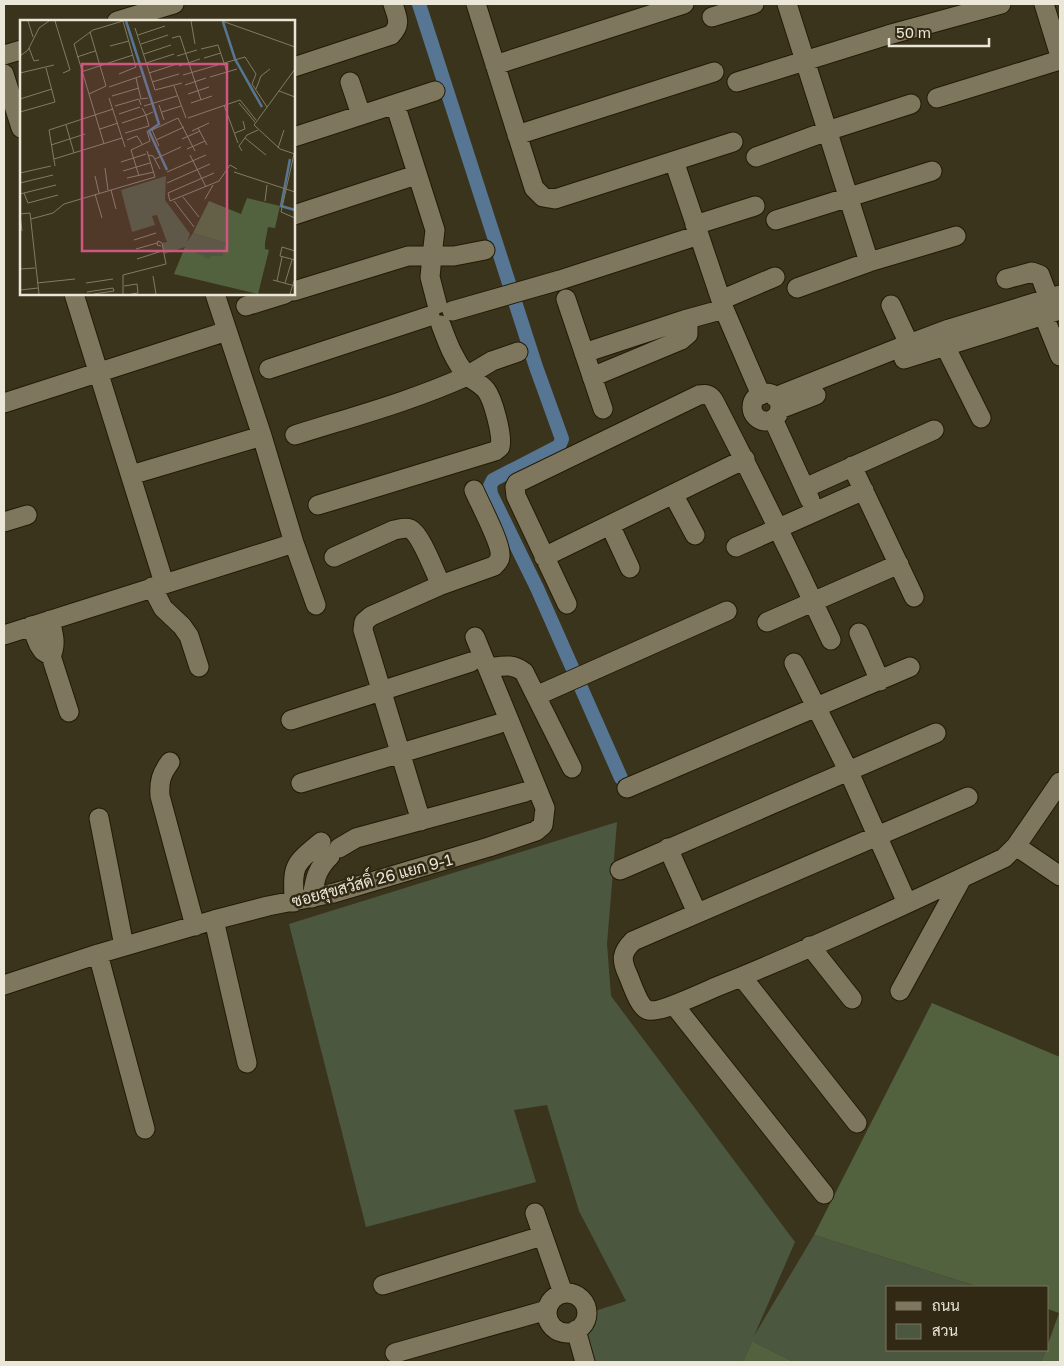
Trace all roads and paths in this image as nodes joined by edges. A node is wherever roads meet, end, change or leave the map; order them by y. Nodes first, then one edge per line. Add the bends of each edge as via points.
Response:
1 (174, 4) edge
2 (393, 4) edge
3 (476, 4) edge
4 (684, 4) edge
5 (754, 4) edge
6 (787, 4) edge
7 (1001, 4) edge
8 (1044, 4) edge
9 (129, 16) edge
10 (712, 17) dead end
11 (20, 50) edge
12 (4, 55) edge
13 (1060, 56) edge
14 (1060, 60) edge
15 (805, 61) junction
16 (495, 65) junction
17 (295, 67) edge
18 (714, 72) dead end
19 (4, 74) edge
20 (350, 82) dead end
21 (737, 82) dead end
22 (435, 92) dead end
23 (937, 98) dead end
24 (395, 104) junction
25 (911, 104) dead end
26 (362, 116) junction
27 (20, 125) edge
28 (827, 131) junction
29 (517, 135) junction
30 (295, 137) edge
31 (733, 142) dead end
32 (756, 157) dead end
33 (674, 161) junction
34 (932, 171) dead end
35 (416, 175) junction
36 (848, 198) junction
37 (755, 206) dead end
38 (295, 215) edge
39 (776, 220) dead end
40 (697, 230) junction
41 (956, 236) dead end
42 (485, 250) dead end
43 (432, 256) junction
44 (869, 262) junction
45 (776, 277) dead end
46 (1006, 279) dead end
47 (797, 288) dead end
48 (295, 291) edge
49 (74, 295) edge
50 (215, 295) edge
51 (282, 295) edge
52 (566, 299) dead end
53 (722, 304) junction
54 (1050, 304) edge
55 (891, 305) dead end
56 (246, 306) dead end
57 (440, 314) junction
58 (684, 320) junction
59 (227, 331) junction
60 (942, 339) junction
61 (909, 344) junction
62 (518, 352) dead end
63 (584, 353) junction
64 (1060, 356) edge
65 (269, 369) dead end
66 (99, 371) junction
67 (467, 376) junction
68 (592, 377) junction
69 (4, 403) edge
70 (772, 405) junction
71 (603, 409) dead end
72 (980, 418) dead end
73 (934, 430) dead end
74 (295, 435) dead end
75 (262, 436) junction
76 (745, 459) junction
77 (852, 466) junction
78 (131, 475) junction
79 (805, 488) junction
80 (474, 490) dead end
81 (864, 490) junction
82 (673, 494) junction
83 (318, 505) dead end
84 (816, 512) junction
85 (27, 515) dead end
86 (4, 522) edge
87 (610, 525) junction
88 (779, 528) junction
89 (695, 535) dead end
90 (294, 543) junction
91 (736, 547) dead end
92 (334, 557) dead end
93 (544, 557) junction
94 (899, 564) junction
95 (630, 568) dead end
96 (158, 585) junction
97 (441, 585) junction
98 (914, 597) dead end
99 (813, 601) junction
100 (566, 604) dead end
101 (316, 605) dead end
102 (727, 611) dead end
103 (50, 620) junction
104 (767, 622) dead end
105 (31, 626) junction
106 (858, 633) dead end
107 (4, 635) edge
108 (475, 637) dead end
109 (831, 640) dead end
110 (51, 656) junction
111 (794, 663) dead end
112 (480, 665) junction
113 (199, 667) dead end
114 (910, 667) dead end
115 (880, 680) junction
116 (381, 692) junction
117 (536, 696) junction
118 (816, 706) junction
119 (69, 712) dead end
120 (291, 720) dead end
121 (498, 724) dead end
122 (936, 733) dead end
123 (400, 754) junction
124 (170, 762) dead end
125 (572, 768) dead end
126 (848, 770) junction
127 (301, 783) dead end
128 (1059, 786) edge
129 (627, 788) dead end
130 (525, 792) dead end
131 (968, 797) dead end
132 (98, 818) dead end
133 (421, 821) junction
134 (877, 835) junction
135 (1016, 846) junction
136 (668, 848) junction
137 (325, 850) junction
138 (620, 870) dead end
139 (1060, 876) edge
140 (962, 878) junction
141 (312, 898) junction
142 (294, 902) junction
143 (907, 903) junction
144 (697, 913) junction
145 (214, 920) junction
146 (195, 926) junction
147 (124, 946) junction
148 (810, 946) junction
149 (98, 954) junction
150 (742, 976) junction
151 (4, 985) edge
152 (900, 991) dead end
153 (852, 999) dead end
154 (674, 1004) junction
155 (247, 1063) dead end
156 (858, 1123) dead end
157 (145, 1129) dead end
158 (824, 1194) dead end
159 (535, 1213) dead end
160 (542, 1236) junction
161 (383, 1285) dead end
162 (563, 1293) junction
163 (547, 1310) junction
164 (576, 1330) junction
165 (395, 1353) dead end
166 (586, 1362) edge

1 - 9 street
2 - 17 street via 398,21 397,29 391,35
3 - 16 street
4 - 16 street
5 - 10 street
6 - 15 street
7 - 15 street
8 - 13 street
11 - 12 street
14 - 23 street
15 - 21 street
15 - 28 street
16 - 29 street
18 - 29 street
19 - 27 street
20 - 26 street
22 - 24 street
24 - 26 street
24 - 35 street
25 - 28 street
26 - 30 street
28 - 32 street
28 - 36 street
29 - 33 street via 534,188 543,197 554,199
31 - 33 street
33 - 40 street
34 - 36 street
35 - 38 street
35 - 43 street via 434,230
36 - 39 street
36 - 44 street
37 - 40 street
40 - 53 street
40 - 57 street via 560,280
41 - 44 street
42 - 43 street
43 - 48 street via 408,256
43 - 57 street via 430,277
44 - 47 street
45 - 53 street
46 - 54 street via 1032,272 1040,275
49 - 66 street
50 - 59 street
51 - 56 street
52 - 63 street
53 - 58 street
53 - 70 street
54 - 60 street via 989,316
54 - 64 street
55 - 61 street
57 - 65 street
57 - 67 street via 451,354
58 - 63 street
58 - 68 street via 688,334 681,340
59 - 66 street
59 - 75 street
60 - 61 street
60 - 70 street via 885,366
60 - 72 street
61 - 70 street
62 - 67 street via 492,361
63 - 68 street
66 - 69 street
66 - 78 street
67 - 74 street
67 - 83 street via 487,392 501,433 500,447
68 - 71 street
70 - 79 street
73 - 77 street
75 - 78 street
75 - 90 street
76 - 82 street
76 - 88 street
76 - 93 street via 714,400 706,394 521,480 515,487 516,496
77 - 79 street
77 - 81 street
78 - 96 street
79 - 84 street
80 - 97 street via 501,555 494,566
81 - 84 street
81 - 94 street
82 - 87 street
82 - 89 street
84 - 88 street
85 - 86 street
87 - 93 street
87 - 95 street
88 - 91 street
88 - 99 street
90 - 96 street
90 - 101 street
92 - 97 street via 405,528 412,530 418,538
93 - 100 street
94 - 98 street
94 - 99 street
96 - 103 street
96 - 113 street via 163,608 189,636
97 - 116 street via 364,622 365,640
99 - 104 street
99 - 109 street
102 - 117 street
103 - 105 street
103 - 110 street via 55,641
105 - 107 street
105 - 110 street via 38,645
106 - 115 street
108 - 112 street, ซอยสุขสวัสดิ์ 26 แยก 9-1
110 - 119 street
111 - 118 street
112 - 116 street
112 - 117 street via 516,666 524,672
112 - 141 street, ซอยสุขสวัสดิ์ 26 แยก 9-1 via 545,808 543,825 536,831 489,847
114 - 115 street
115 - 118 street
116 - 120 street
116 - 123 street
117 - 125 street
118 - 126 street
118 - 129 street
121 - 123 street
122 - 126 street
123 - 127 street
123 - 133 street
124 - 146 street via 162,773 160,796
126 - 134 street
126 - 136 street
128 - 135 street
130 - 133 street
131 - 134 street
132 - 147 street
133 - 137 street via 356,838 342,836
134 - 143 street
134 - 144 street
135 - 139 street
135 - 140 street via 1004,858
136 - 138 street
136 - 144 street
137 - 141 street
137 - 142 street via 300,860 294,868
140 - 143 street
140 - 152 street
141 - 142 street, ซอยสุขสวัสดิ์ 26 แยก 9-1
142 - 145 street, ซอยสุขสวัสดิ์ 26 แยก 9-1
143 - 148 street
144 - 154 street via 633,941 623,956 623,965 647,1010
145 - 146 street, ซอยสุขสวัสดิ์ 26 แยก 9-1
145 - 155 street
146 - 147 street, ซอยสุขสวัสดิ์ 26 แยก 9-1
147 - 149 street, ซอยสุขสวัสดิ์ 26 แยก 9-1
148 - 150 street
148 - 153 street
149 - 151 street, ซอยสุขสวัสดิ์ 26 แยก 9-1
149 - 157 street
150 - 154 street
150 - 156 street
154 - 158 street
159 - 160 street
160 - 161 street
160 - 162 street
162 - 163 street via 552,1299
162 - 164 street via 575,1295 584,1303 585,1321
163 - 164 street via 549,1322 558,1331
163 - 165 street
164 - 166 street

